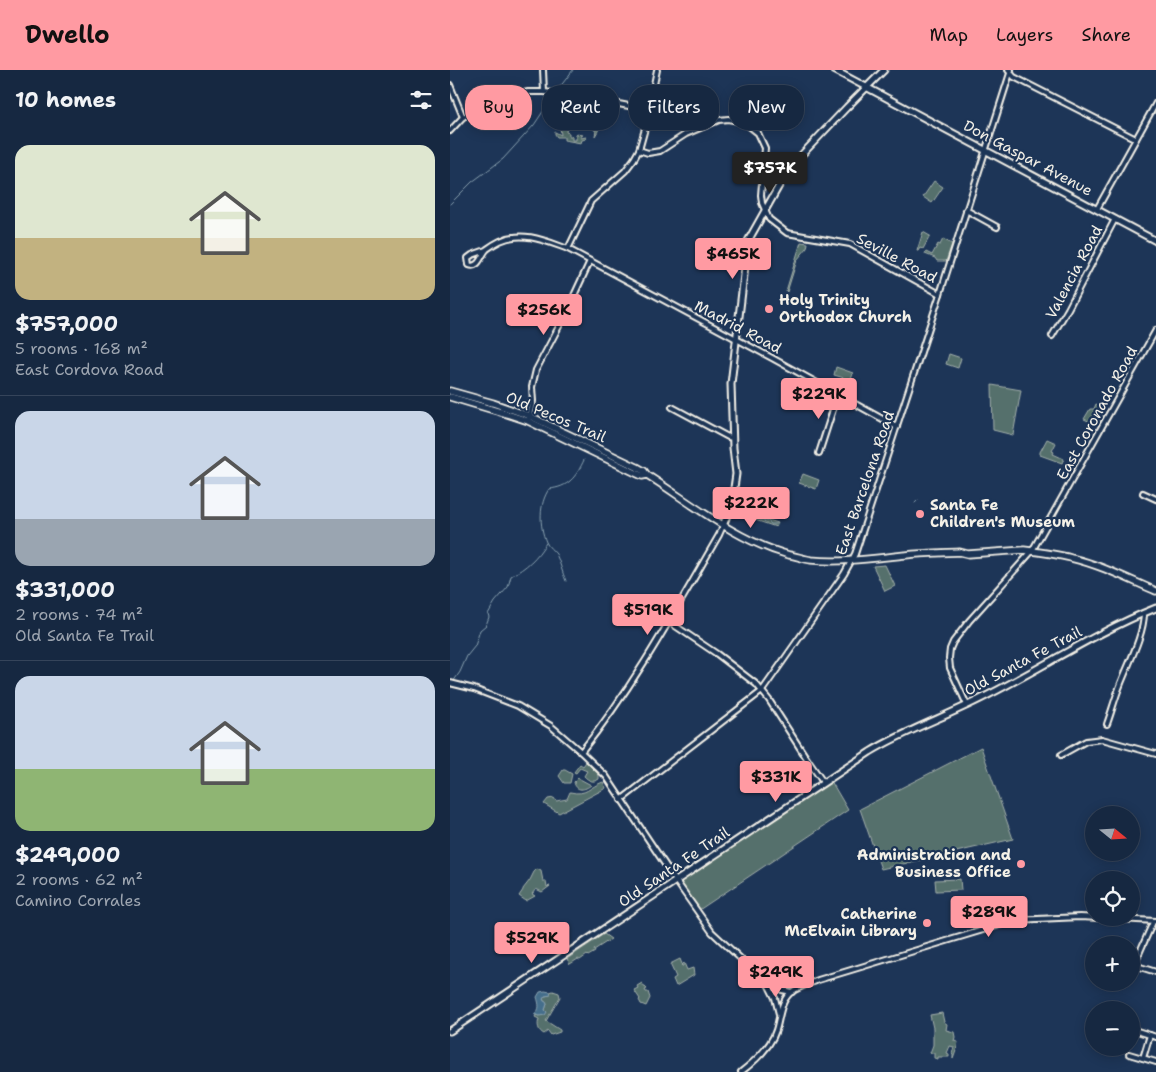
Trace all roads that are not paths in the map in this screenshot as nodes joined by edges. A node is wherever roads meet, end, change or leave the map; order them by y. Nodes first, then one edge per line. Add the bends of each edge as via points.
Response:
1 (543, 70) edge
2 (657, 70) edge
3 (834, 70) edge
4 (884, 70) edge
5 (1010, 71) edge
6 (544, 85) edge
7 (654, 85) edge
8 (450, 86) edge
9 (867, 88) junction
10 (542, 92) edge
11 (1156, 103) edge
12 (463, 117) junction
13 (644, 130) edge
14 (450, 131) edge
15 (1136, 139) junction
16 (639, 150) junction
17 (986, 150) junction
18 (1097, 209) junction
19 (966, 210) junction
20 (765, 211) junction
21 (1115, 218) junction
22 (997, 227) dead end
23 (1156, 241) edge
24 (568, 248) junction
25 (486, 250) junction
26 (590, 261) junction
27 (940, 294) junction
28 (1156, 330) edge
29 (1052, 336) dead end
30 (736, 340) junction
31 (450, 391) edge
32 (838, 394) junction
33 (450, 397) edge
34 (672, 407) dead end
35 (529, 418) junction
36 (897, 427) junction
37 (733, 438) junction
38 (819, 452) dead end
39 (1142, 493) dead end
40 (1156, 499) edge
41 (724, 526) junction
42 (1032, 551) junction
43 (852, 560) junction
44 (1156, 591) edge
45 (1156, 608) edge
46 (1144, 613) junction
47 (668, 621) junction
48 (450, 683) edge
49 (762, 690) junction
50 (967, 705) junction
51 (1107, 724) dead end
52 (581, 752) junction
53 (1156, 754) edge
54 (1062, 755) dead end
55 (824, 782) junction
56 (621, 800) junction
57 (676, 881) junction
58 (1154, 921) edge
59 (1156, 972) edge
60 (768, 984) junction
61 (792, 992) junction
62 (779, 1014) junction
63 (450, 1031) edge
64 (1140, 1032) edge
65 (1150, 1035) junction
66 (1156, 1037) edge
67 (1136, 1056) edge
68 (1143, 1058) junction
69 (1156, 1062) edge
70 (741, 1072) edge

1 - 6 street
2 - 7 street
3 - 9 street, Don Gaspar Avenue
4 - 9 street
5 - 15 street via 1014,77
5 - 17 street, East Barcelona Road
8 - 12 street
9 - 17 street, Don Gaspar Avenue
9 - 20 street via 796,160
10 - 12 street via 500,99
11 - 15 street
12 - 14 street
13 - 16 street
15 - 18 street
16 - 20 street via 648,153 660,151 686,134 719,120 744,122 758,133 765,148 761,195
16 - 24 street via 624,171 591,201
17 - 18 street, Don Gaspar Avenue
17 - 19 street, East Barcelona Road
18 - 21 street, Don Gaspar Avenue
19 - 22 street
19 - 27 street, East Barcelona Road
20 - 27 street, Seville Road via 769,219 787,233 850,244
20 - 30 street via 747,245
21 - 23 street, Don Gaspar Avenue
21 - 29 street, Valencia Road
24 - 25 street, Madrid Road via 525,236 508,238
24 - 26 street, Madrid Road
25 - 25 street via 474,266 469,264 468,258
26 - 30 street, Madrid Road
26 - 35 street via 536,370
27 - 36 street, East Barcelona Road
28 - 42 street, East Coronado Road
30 - 32 street, Madrid Road
30 - 37 street via 731,391
31 - 35 main road, Old Pecos Trail via 493,403
32 - 36 street, Madrid Road
32 - 38 street
33 - 35 main road, Old Pecos Trail
34 - 37 street
35 - 41 main road, Old Pecos Trail via 637,467
36 - 43 street, East Barcelona Road
37 - 41 street via 736,474
39 - 40 street
41 - 43 main road, Old Pecos Trail via 786,554 811,560
41 - 47 street
42 - 43 main road, Old Pecos Trail via 951,552
42 - 44 main road, Old Pecos Trail via 1082,561
42 - 50 street, East Coronado Road via 968,621 950,649 950,668
43 - 49 street, East Barcelona Road
45 - 46 street, Old Santa Fe Trail
46 - 50 street, Old Santa Fe Trail
46 - 51 street via 1144,621
47 - 49 street
47 - 52 street via 615,708
48 - 52 street via 518,706 551,726
49 - 55 street
49 - 56 street, East Barcelona Road
50 - 55 street, Old Santa Fe Trail via 886,742
52 - 56 street via 606,776
53 - 54 street via 1102,738 1086,741
55 - 57 street, Old Santa Fe Trail
56 - 57 street
57 - 60 street via 712,932
57 - 63 street, Old Santa Fe Trail
58 - 59 street via 1134,965
58 - 61 street via 1080,917 1016,920 818,980
60 - 61 street
60 - 62 street
61 - 62 street
62 - 70 street via 770,1041
64 - 65 street
65 - 66 street
65 - 68 street
67 - 68 street
68 - 69 street

